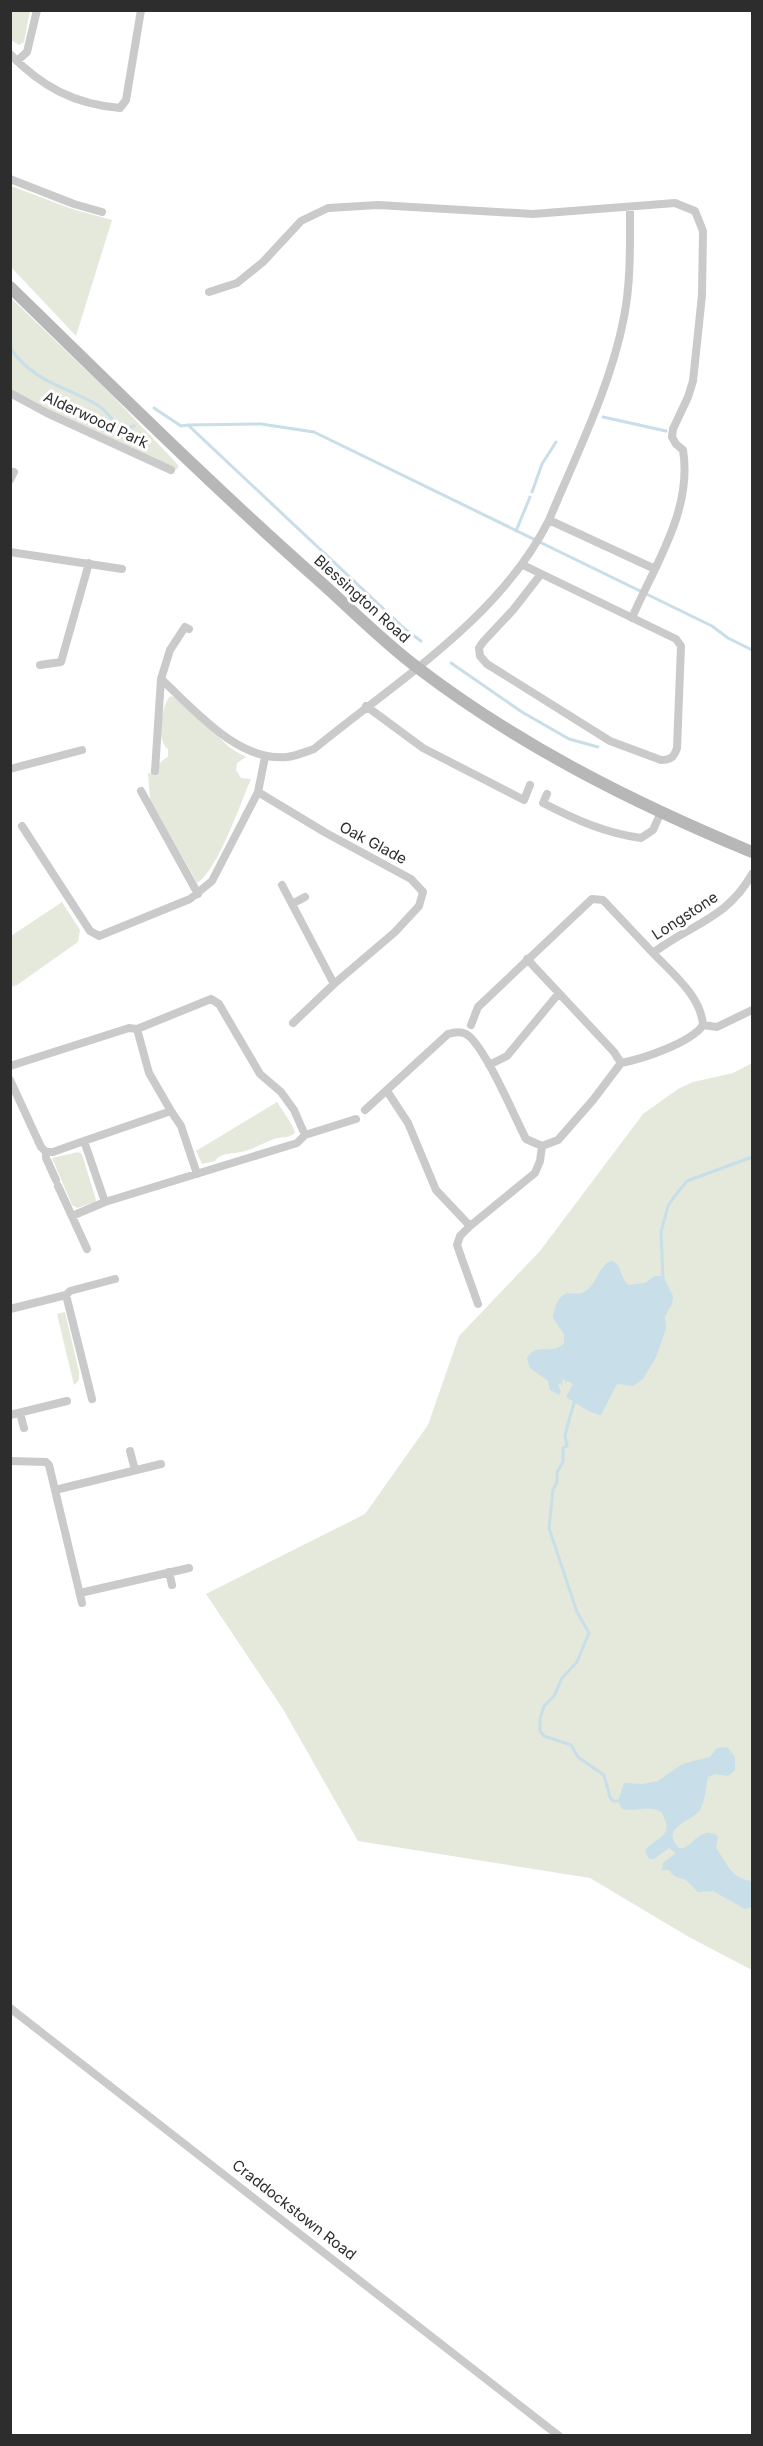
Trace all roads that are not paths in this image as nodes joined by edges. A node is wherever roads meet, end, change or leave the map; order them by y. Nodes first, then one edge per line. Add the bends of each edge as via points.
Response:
1 (37, 10) edge
2 (141, 10) edge
3 (14, 57) edge
4 (10, 179) edge
5 (630, 207) junction
6 (102, 212) dead end
7 (10, 287) edge
8 (209, 292) dead end
9 (10, 393) edge
10 (171, 470) dead end
11 (549, 520) junction
12 (10, 552) edge
13 (89, 563) junction
14 (523, 565) junction
15 (122, 569) dead end
16 (655, 569) junction
17 (541, 574) junction
18 (632, 618) junction
19 (189, 629) dead end
20 (40, 665) dead end
21 (416, 667) junction
22 (161, 679) junction
23 (366, 706) junction
24 (82, 750) dead end
25 (265, 757) junction
26 (10, 769) edge
27 (155, 771) dead end
28 (530, 785) dead end
29 (141, 791) dead end
30 (258, 792) junction
31 (547, 794) dead end
32 (660, 812) junction
33 (22, 826) dead end
34 (753, 852) edge
35 (753, 874) edge
36 (282, 885) dead end
37 (198, 894) junction
38 (305, 897) dead end
39 (292, 904) junction
40 (653, 953) junction
41 (527, 959) junction
42 (334, 984) junction
43 (559, 993) junction
44 (753, 1010) edge
45 (293, 1023) dead end
46 (703, 1024) junction
47 (471, 1025) dead end
48 (137, 1029) junction
49 (621, 1063) junction
50 (489, 1065) junction
51 (10, 1066) edge
52 (10, 1080) edge
53 (387, 1091) junction
54 (365, 1110) dead end
55 (171, 1111) junction
56 (356, 1119) dead end
57 (305, 1135) junction
58 (84, 1141) junction
59 (542, 1146) junction
60 (46, 1152) junction
61 (197, 1174) junction
62 (105, 1202) junction
63 (72, 1216) junction
64 (470, 1226) junction
65 (87, 1249) dead end
66 (115, 1279) dead end
67 (66, 1295) junction
68 (478, 1304) dead end
69 (10, 1309) edge
70 (92, 1399) dead end
71 (67, 1401) dead end
72 (20, 1413) junction
73 (10, 1415) edge
74 (24, 1428) dead end
75 (130, 1451) dead end
76 (10, 1461) edge
77 (161, 1464) dead end
78 (135, 1470) junction
79 (56, 1490) junction
80 (189, 1568) dead end
81 (169, 1572) junction
82 (172, 1586) dead end
83 (80, 1593) junction
84 (82, 1603) dead end
85 (10, 2008) edge
86 (559, 2436) edge

1 - 3 street via 27,52
2 - 3 street via 126,100 120,108 53,90
4 - 6 street
5 - 8 street via 533,214 378,205 328,208 301,222 237,283
5 - 11 street via 624,320 594,414
5 - 16 street via 675,203 695,211 703,231 701,316 693,381 672,436 683,450 682,492 675,522
7 - 21 main road, Blessington Road via 244,514
9 - 10 street, Alderwood Park via 46,414
11 - 14 street
11 - 16 street
12 - 13 street
13 - 15 street
13 - 20 street via 61,662
14 - 17 street
14 - 21 street via 462,632
16 - 18 street
17 - 18 street
17 - 18 street via 483,642 480,656 610,741 669,760 676,748 681,646 676,639
19 - 22 street via 185,627 170,650
21 - 23 street
21 - 32 main road, Blessington Road via 480,713 562,763
22 - 25 street via 236,745
22 - 27 street
23 - 25 street via 314,749 288,757
23 - 28 street via 423,748 524,800
24 - 26 street
25 - 30 street
29 - 37 street
30 - 37 street via 221,867
30 - 42 street, Oak Glade via 411,879 423,892 419,906 396,932
31 - 32 street via 543,803 582,823 641,838 653,830
32 - 34 main road, Blessington Road
33 - 37 street via 95,935 106,934
35 - 40 street, Longstone via 719,913
36 - 39 street
38 - 39 street
39 - 42 street
40 - 41 street via 598,898 592,899
40 - 46 street, Longstone via 696,1001
41 - 43 street
41 - 47 street via 478,1007
42 - 45 street, Oak Glade
43 - 49 street
43 - 50 street via 507,1056
44 - 46 street via 717,1026
46 - 49 street via 692,1036
48 - 51 street via 129,1028
48 - 55 street via 149,1073
48 - 57 street via 211,999 219,1004 260,1074 294,1110
49 - 59 street via 558,1140
50 - 53 street via 471,1038 455,1032 448,1034
50 - 59 street via 526,1140
52 - 60 street
53 - 54 street
53 - 64 street via 408,1123 436,1190
55 - 58 street
55 - 61 street via 181,1126
56 - 57 street
57 - 61 street via 297,1143
58 - 60 street
58 - 62 street
59 - 64 street via 535,1173
60 - 63 street
61 - 62 street
62 - 63 street
63 - 65 street
64 - 68 street via 457,1245
66 - 67 street
67 - 69 street
67 - 70 street
71 - 72 street
72 - 73 street
72 - 74 street
75 - 78 street
76 - 79 street via 46,1462
77 - 78 street
78 - 79 street
79 - 83 street
80 - 81 street
81 - 82 street
81 - 83 street
83 - 84 street
85 - 86 street, Craddockstown Road

